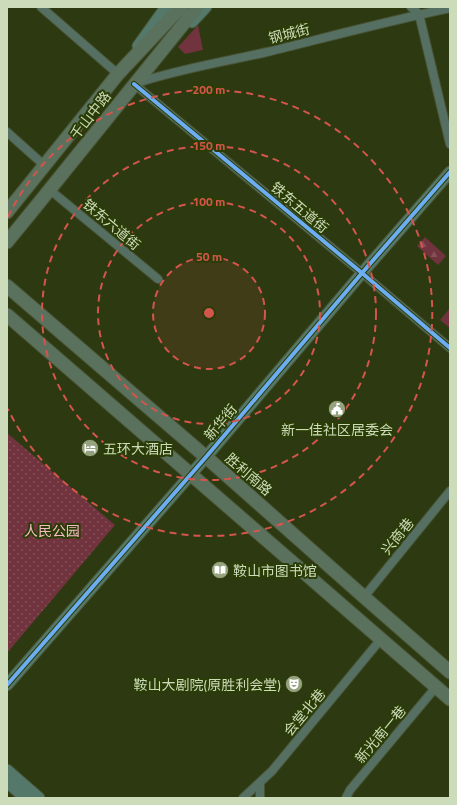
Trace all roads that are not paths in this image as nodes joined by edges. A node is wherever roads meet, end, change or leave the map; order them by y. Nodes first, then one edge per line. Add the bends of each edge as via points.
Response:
1 (41, 7) edge
2 (166, 7) edge
3 (181, 7) edge
4 (197, 7) edge
5 (206, 7) edge
6 (411, 7) edge
7 (450, 8) edge
8 (420, 14) junction
9 (118, 74) junction
10 (134, 84) junction
11 (7, 132) edge
12 (450, 144) edge
13 (45, 166) junction
14 (450, 172) edge
15 (50, 190) junction
16 (7, 212) edge
17 (7, 242) edge
18 (362, 273) junction
19 (158, 279) dead end
20 (7, 286) edge
21 (7, 315) edge
22 (450, 348) edge
23 (206, 457) junction
24 (190, 474) junction
25 (450, 491) edge
26 (364, 598) junction
27 (381, 639) junction
28 (450, 672) edge
29 (7, 685) edge
30 (436, 687) junction
31 (450, 699) edge
32 (7, 770) edge
33 (7, 782) edge
34 (260, 783) junction
35 (25, 798) edge
36 (39, 798) edge
37 (243, 798) edge
38 (260, 798) edge
39 (346, 798) edge

1 - 9 street
2 - 9 street
3 - 9 main road, 千山中路
4 - 10 main road, 千山中路
5 - 10 street
6 - 8 street
7 - 8 street, 钢城街
8 - 10 street, 钢城街
8 - 12 street
9 - 13 main road, 千山中路
10 - 15 main road, 千山中路
10 - 18 street, 铁东五道街
11 - 13 street
13 - 16 main road, 千山中路
14 - 18 street, 新华街
15 - 17 main road, 千山中路
15 - 19 street, 铁东六道街
18 - 22 street, 铁东五道街
18 - 23 street, 新华街
20 - 23 main road, 胜利南路
21 - 24 main road
23 - 24 street, 新华街
23 - 26 main road, 胜利南路
24 - 27 main road
24 - 29 street, 新华街
25 - 26 street, 兴商巷
26 - 28 main road, 胜利南路
27 - 30 main road
27 - 34 street, 会堂北巷
30 - 31 main road
30 - 39 street, 新光南一巷
32 - 36 street
33 - 35 street
34 - 37 street, 会堂北巷
34 - 38 street

